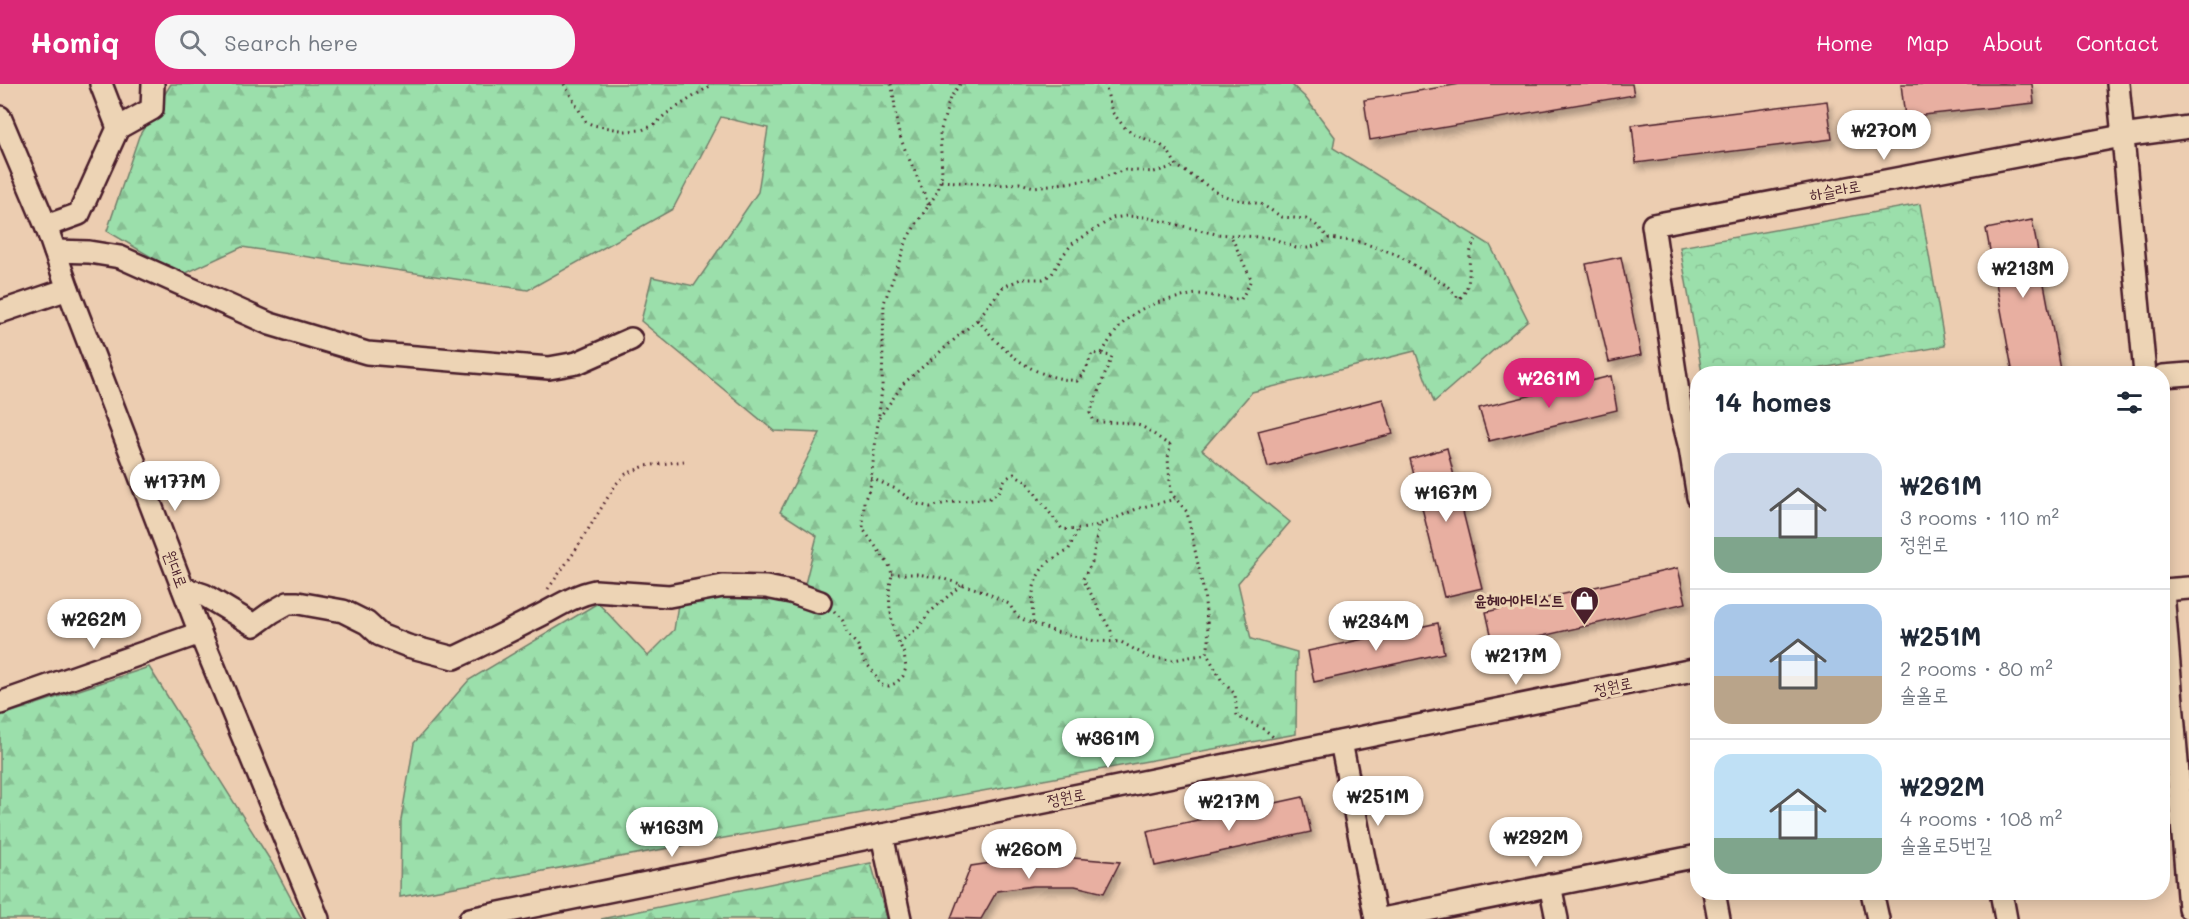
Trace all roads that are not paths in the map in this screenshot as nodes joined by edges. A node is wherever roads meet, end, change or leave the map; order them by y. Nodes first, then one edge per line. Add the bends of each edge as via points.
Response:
1 (101, 84) edge
2 (153, 84) edge
3 (2118, 84) edge
4 (0, 117) edge
5 (2189, 127) edge
6 (118, 128) junction
7 (2122, 135) junction
8 (46, 226) junction
9 (55, 251) junction
10 (68, 289) junction
11 (0, 312) edge
12 (631, 339) dead end
13 (2144, 366) edge
14 (2189, 374) edge
15 (2170, 375) edge
16 (1690, 448) edge
17 (183, 588) junction
18 (2189, 588) edge
19 (2170, 590) edge
20 (820, 602) road end
21 (200, 633) junction
22 (2170, 665) edge
23 (1690, 671) edge
24 (0, 703) edge
25 (1341, 742) junction
26 (2184, 813) edge
27 (882, 835) junction
28 (1690, 858) edge
29 (1550, 885) junction
30 (1715, 900) edge
31 (1874, 900) edge
32 (2002, 900) edge
33 (2189, 908) edge
34 (318, 919) edge
35 (470, 919) edge
36 (900, 919) edge
37 (1376, 919) edge
38 (1382, 919) edge
39 (1557, 919) edge
40 (1719, 919) edge
41 (1878, 919) edge
42 (2006, 919) edge

1 - 6 street
2 - 6 street via 152,109
3 - 7 street
4 - 8 street, 원대로
5 - 7 street, 하슬라로
6 - 8 street via 79,214
7 - 13 street
7 - 16 street, 하슬라로 via 1653,225
8 - 9 street, 원대로
9 - 10 street, 원대로
9 - 12 street via 120,257 270,324 367,353 549,368 577,363
10 - 11 street
10 - 17 street, 원대로
14 - 15 street
17 - 20 street via 204,595 254,625 288,603 334,609 366,623 380,635 454,658 563,602 595,591 669,596 723,586 766,587
17 - 21 street, 원대로
18 - 19 street
21 - 24 street
21 - 34 street, 원대로
22 - 26 street
23 - 25 street, 정원로
25 - 27 street, 정원로
25 - 37 street
26 - 33 street
27 - 35 street, 정원로
27 - 36 street
28 - 29 street
29 - 38 street
29 - 39 street
30 - 40 street
31 - 41 street
32 - 42 street

